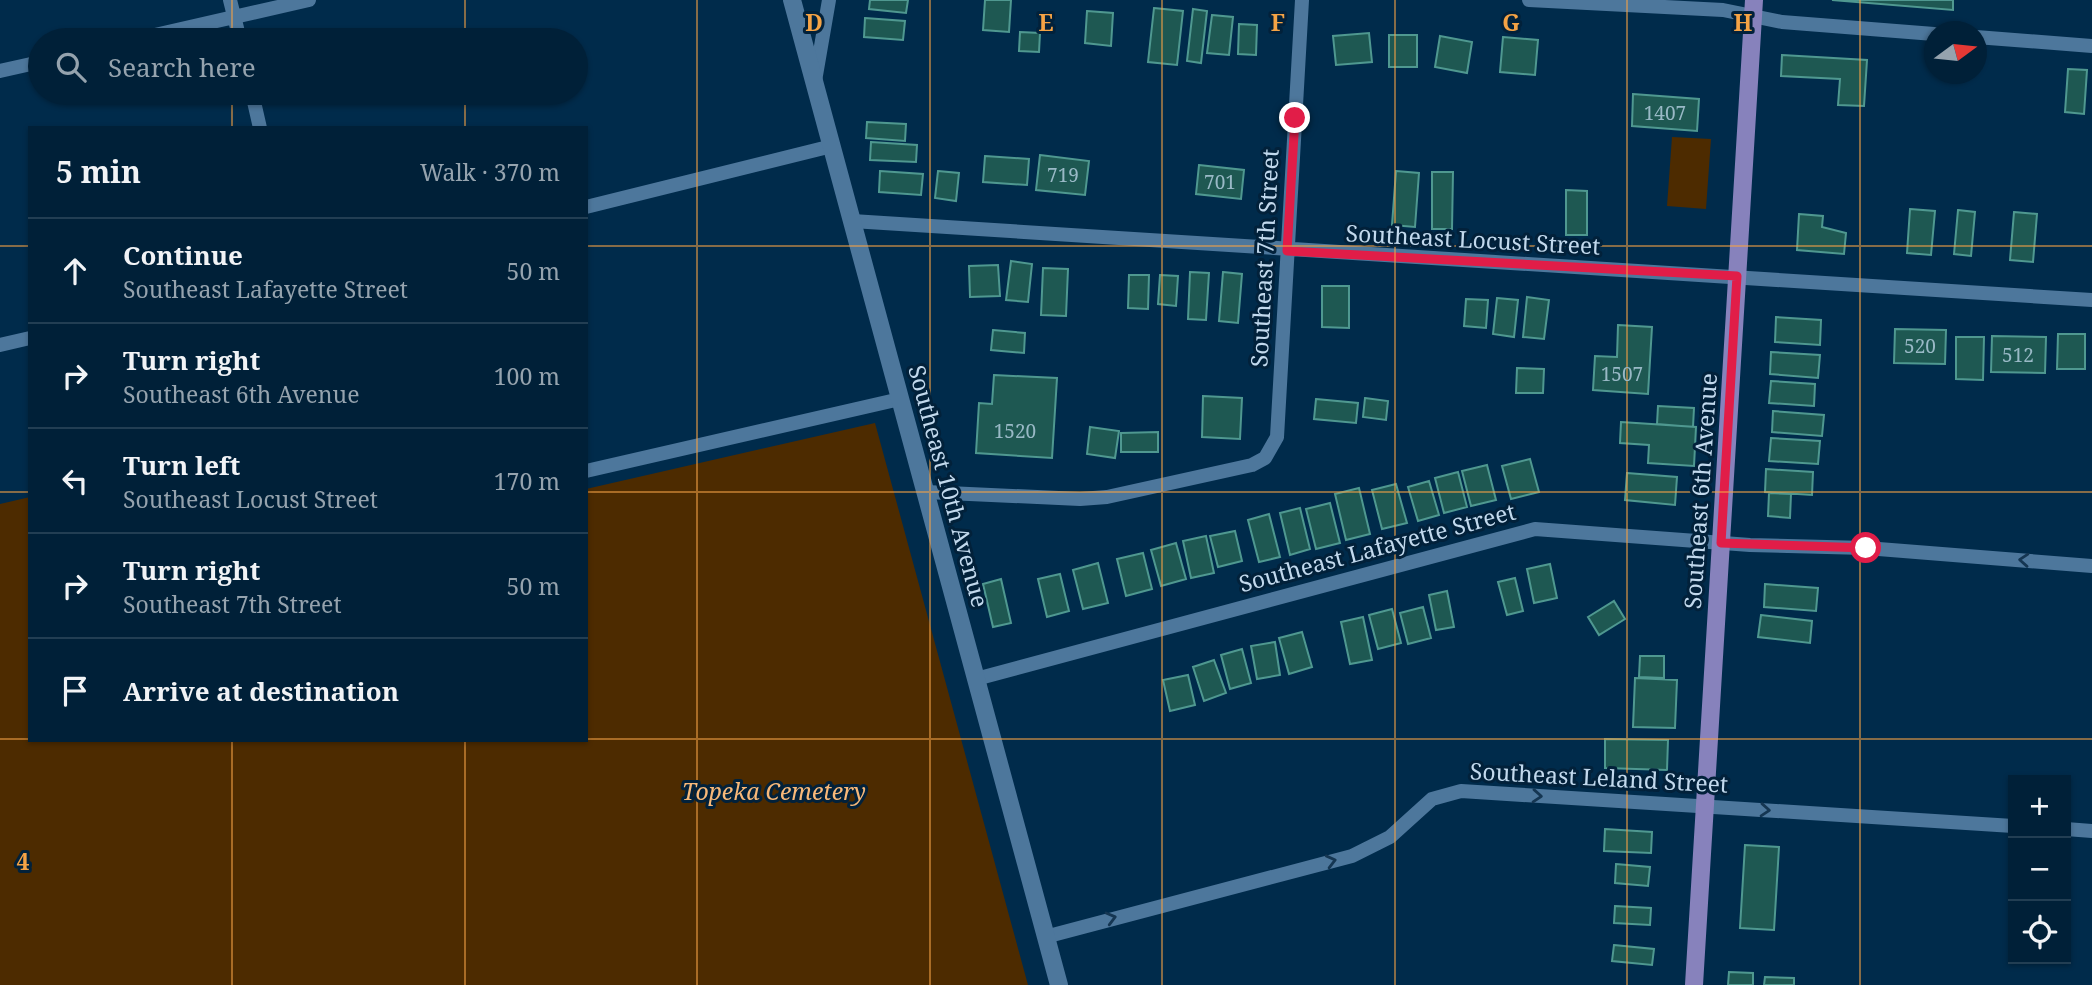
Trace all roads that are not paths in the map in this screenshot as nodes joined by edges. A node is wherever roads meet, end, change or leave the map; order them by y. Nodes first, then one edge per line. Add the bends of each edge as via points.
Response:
1 (230, 0) edge
2 (309, 0) edge
3 (792, 0) edge
4 (830, 0) edge
5 (1302, 0) edge
6 (1530, 0) edge
7 (1754, 8) edge
8 (234, 17) junction
9 (186, 28) edge
10 (237, 28) edge
11 (1924, 33) edge
12 (1987, 38) edge
13 (2092, 46) edge
14 (28, 65) edge
15 (0, 71) edge
16 (814, 83) junction
17 (255, 105) edge
18 (260, 126) edge
19 (832, 146) junction
20 (588, 207) edge
21 (852, 222) junction
22 (1287, 251) junction
23 (1737, 276) junction
24 (2092, 300) edge
25 (28, 338) edge
26 (0, 345) edge
27 (901, 399) junction
28 (588, 471) edge
29 (926, 492) junction
30 (1721, 543) junction
31 (2092, 566) edge
32 (976, 679) junction
33 (1705, 806) junction
34 (2008, 826) edge
35 (2071, 829) edge
36 (2092, 831) edge
37 (1045, 937) junction
38 (1059, 985) edge
39 (1694, 985) edge

1 - 8 street
2 - 8 street
3 - 16 main road, Southeast 10th Avenue
4 - 16 street
5 - 22 street, Southeast 7th Street
6 - 7 street
7 - 11 street via 1782,22
7 - 23 main road, Southeast 6th Avenue
8 - 9 street
8 - 10 street
12 - 13 street
14 - 15 street
16 - 19 main road, Southeast 10th Avenue
17 - 18 street
19 - 20 street
19 - 21 main road, Southeast 10th Avenue
21 - 22 street, Southeast Locust Street
21 - 27 main road, Southeast 10th Avenue
22 - 23 street, Southeast Locust Street
22 - 29 street, Southeast 7th Street via 1277,437 1265,458 1252,465 1094,498
23 - 24 street, Southeast Locust Street
23 - 30 main road, Southeast 6th Avenue
25 - 26 street
27 - 28 street
27 - 29 main road, Southeast 10th Avenue
29 - 32 main road, Southeast 10th Avenue
31 -> 30 street, Southeast Lafayette Street via 1866,548
30 - 32 street, Southeast Lafayette Street via 1565,529 1525,530
30 - 33 main road, Southeast 6th Avenue
32 - 37 main road, Southeast 10th Avenue
33 -> 34 street, Southeast Leland Street
37 -> 33 street, Southeast Leland Street via 1352,856 1390,837 1421,807 1445,794
33 - 39 main road, Southeast 6th Avenue
35 - 36 street
37 - 38 main road, Southeast 10th Avenue

